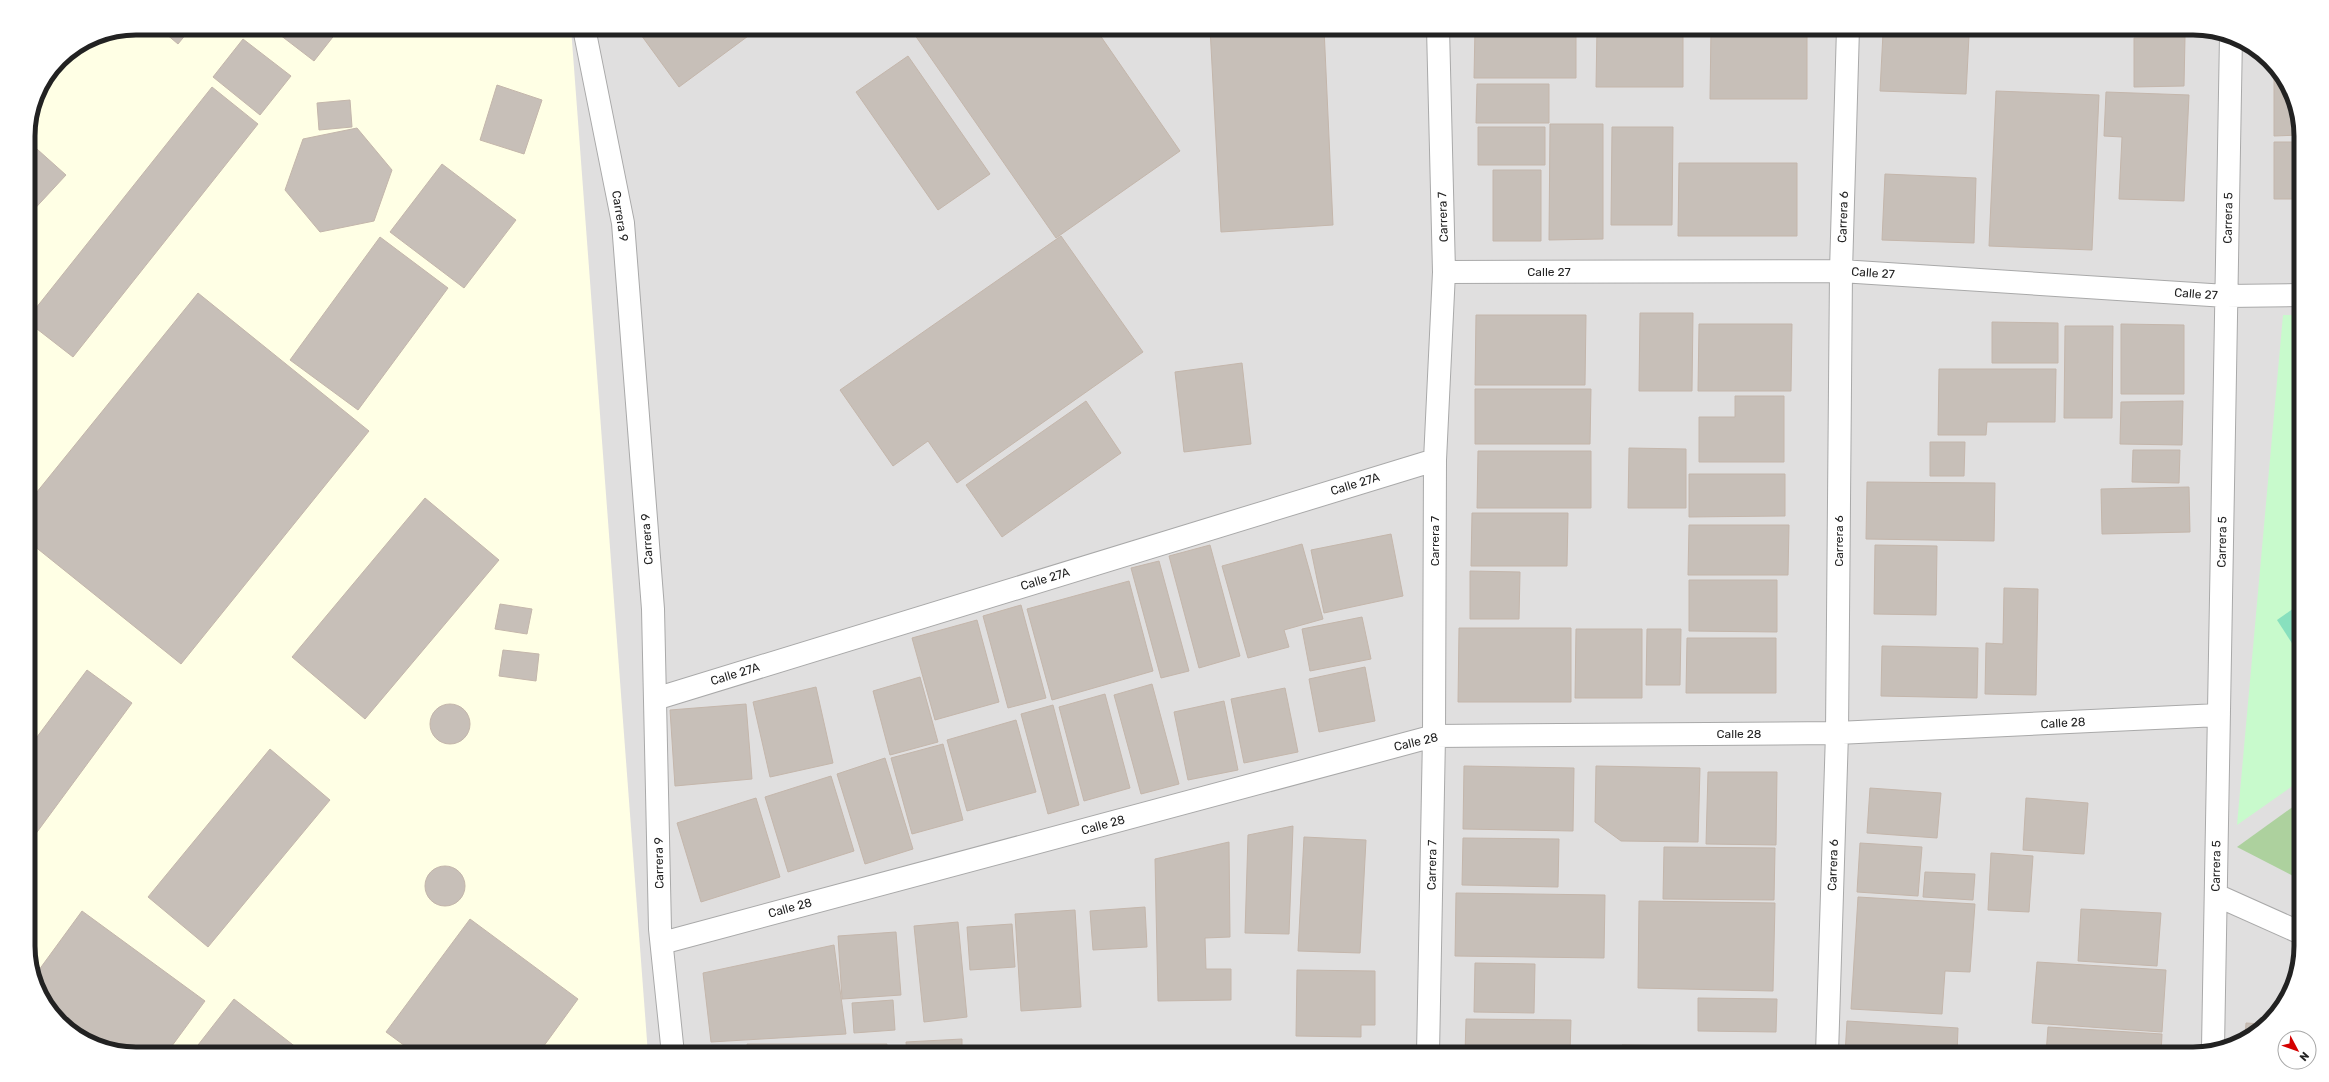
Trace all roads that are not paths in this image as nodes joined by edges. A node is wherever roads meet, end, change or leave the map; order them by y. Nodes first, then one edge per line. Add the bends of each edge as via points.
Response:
1 (585, 35) edge
2 (1438, 35) edge
3 (1848, 35) edge
4 (2231, 43) edge
5 (1841, 270) junction
6 (1444, 272) junction
7 (2294, 295) edge
8 (2226, 296) junction
9 (1435, 460) junction
10 (655, 699) junction
11 (2219, 715) junction
12 (1837, 733) junction
13 (1434, 736) junction
14 (2216, 895) junction
15 (2294, 930) edge
16 (662, 943) junction
17 (2213, 1045) edge
18 (672, 1047) edge
19 (1428, 1047) edge
20 (1827, 1047) edge

1 - 10 street, Carrera 9 via 623,223 653,609
2 - 6 street, Carrera 7
3 - 5 street, Carrera 6
4 - 8 street, Carrera 5
5 - 6 street, Calle 27
5 - 8 street, Calle 27
5 - 12 street, Carrera 6
6 - 9 street, Carrera 7
7 - 8 street, Calle 27
8 - 11 street, Carrera 5
9 - 10 street, Calle 27A
9 - 13 street, Carrera 7
10 - 16 street, Carrera 9
11 - 12 street, Calle 28
11 - 14 street, Carrera 5
12 - 13 street, Calle 28
12 - 20 street, Carrera 6
13 - 16 street, Calle 28
13 - 19 street, Carrera 7
14 - 15 street
14 - 17 street, Carrera 5
16 - 18 street, Carrera 9

